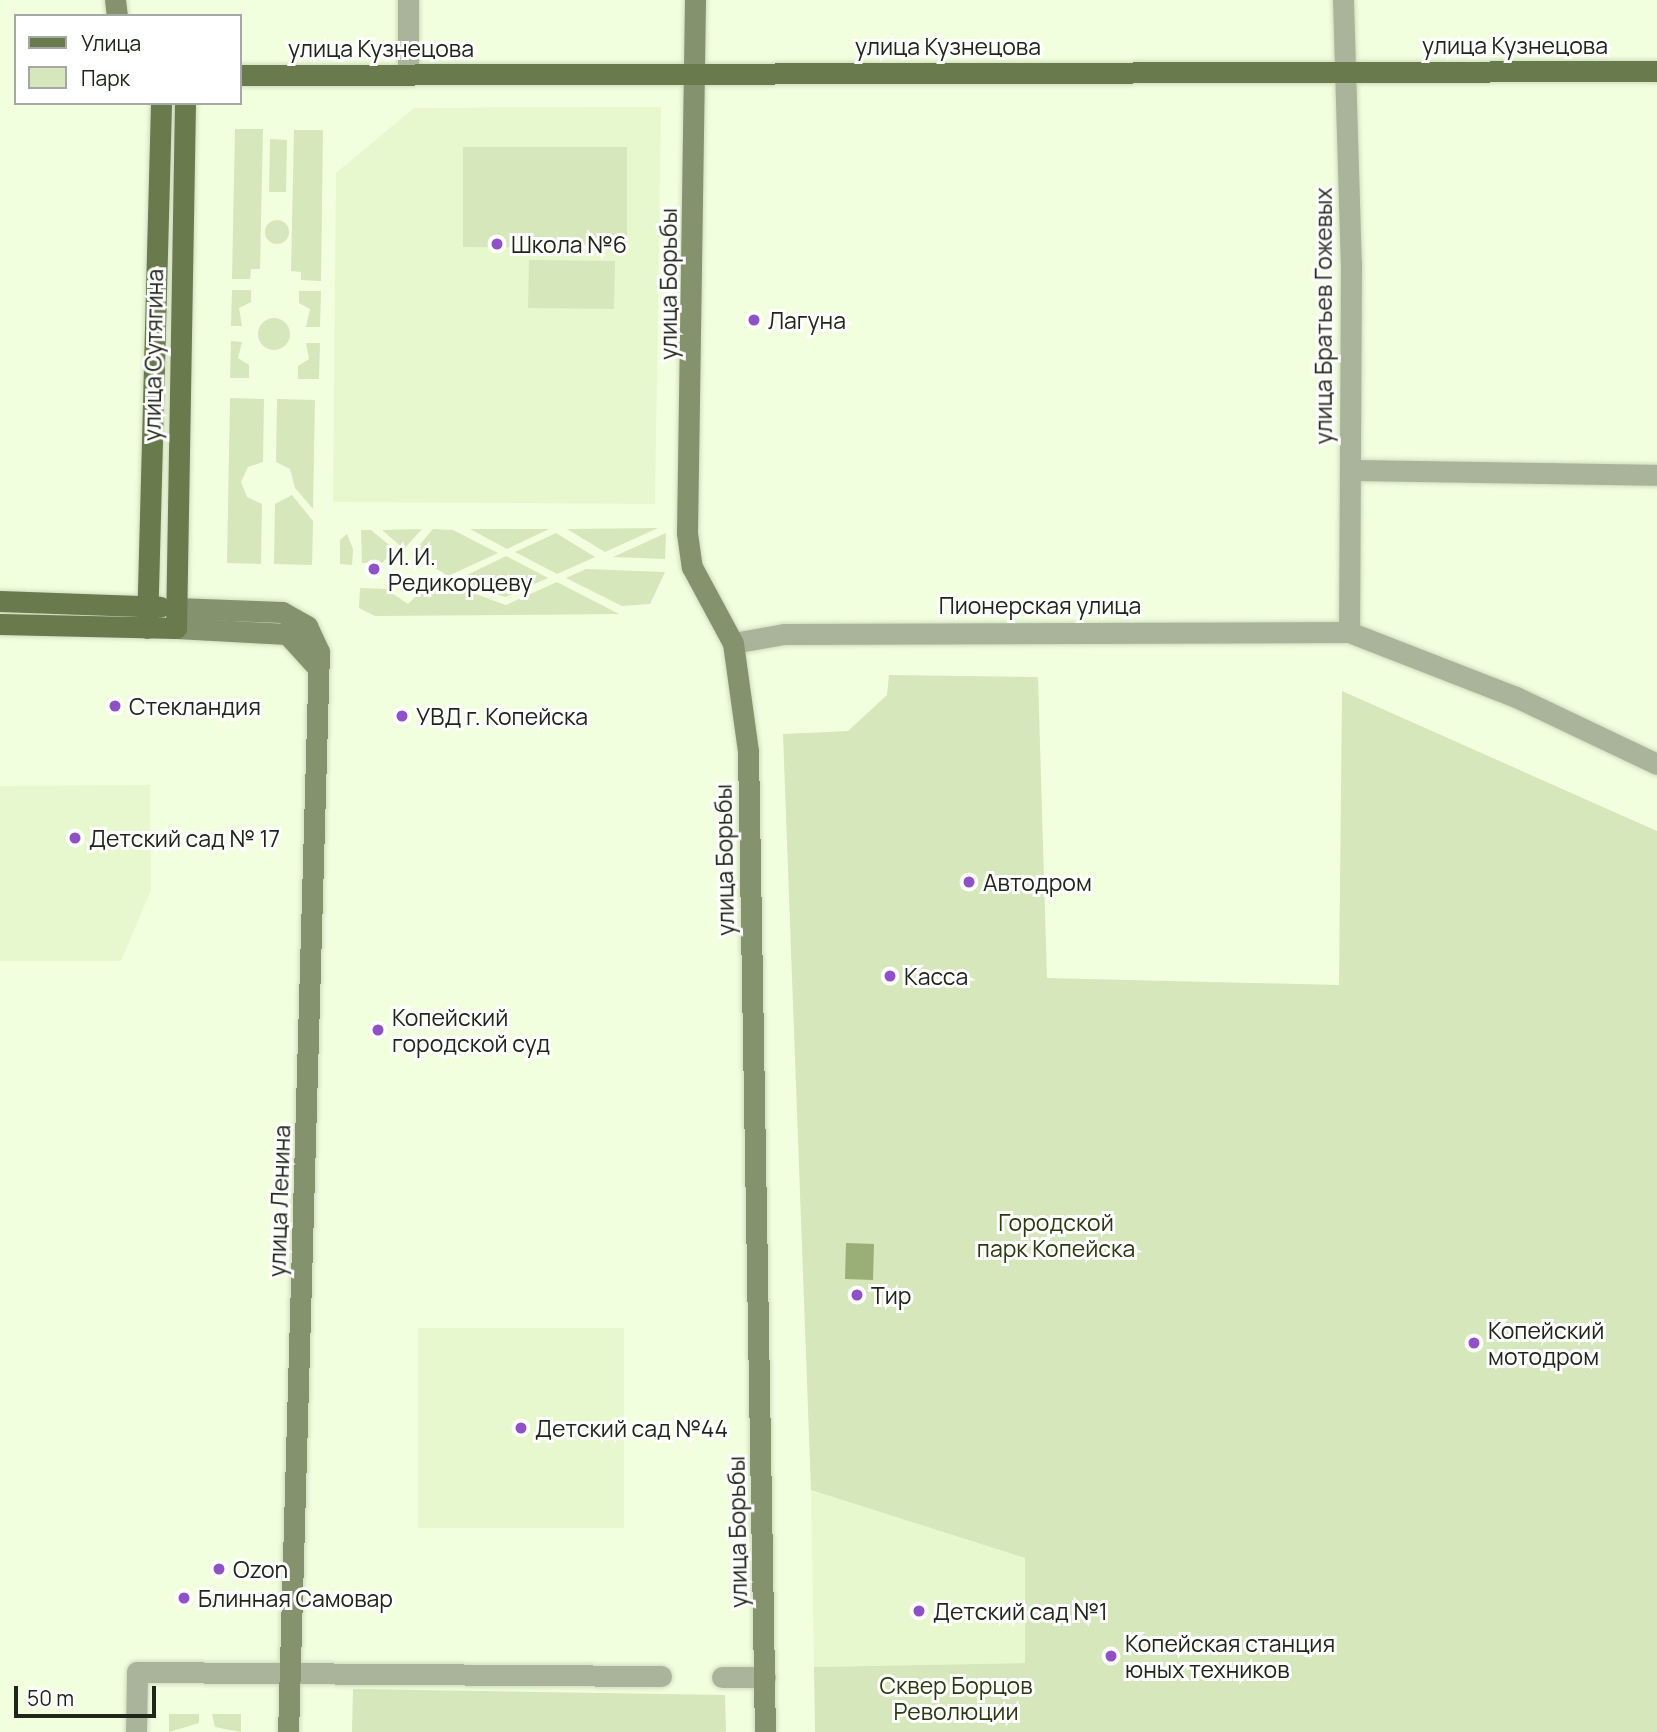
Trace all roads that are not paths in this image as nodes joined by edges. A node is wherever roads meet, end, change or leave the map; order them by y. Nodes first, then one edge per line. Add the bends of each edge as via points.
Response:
1 (408, 0) edge
2 (695, 0) edge
3 (1343, 0) edge
4 (1657, 71) edge
5 (694, 72) junction
6 (1347, 72) junction
7 (408, 74) junction
8 (242, 75) edge
9 (161, 105) edge
10 (185, 105) edge
11 (1350, 470) junction
12 (1657, 475) edge
13 (0, 601) edge
14 (148, 617) junction
15 (176, 618) junction
16 (0, 624) edge
17 (1349, 632) junction
18 (733, 643) junction
19 (1657, 764) edge
20 (290, 1674) junction
21 (661, 1676) dead end
22 (765, 1676) junction
23 (722, 1677) dead end
24 (136, 1732) edge
25 (288, 1732) edge
26 (765, 1732) edge

1 - 7 street
2 - 5 street, улица Борьбы
3 - 6 street, улица Братьев Гожевых
4 - 6 main road, улица Кузнецова
5 - 6 main road, улица Кузнецова
5 - 7 main road, улица Кузнецова
5 - 18 street, улица Борьбы via 687,533 697,578
6 - 11 street, улица Братьев Гожевых
7 - 8 main road, улица Кузнецова
9 - 14 main road, улица Сутягина
10 - 15 main road, улица Сутягина
11 - 12 street
11 - 17 street, улица Братьев Гожевых
13 - 14 main road
14 - 15 main road
14 - 16 main road
15 - 20 street, улица Ленина via 261,609 297,618 315,636 319,673
17 - 18 street, Пионерская улица via 785,634
17 - 19 street via 1516,697
18 - 22 street, улица Борьбы via 748,751
20 - 21 street
20 - 24 street via 137,1672
20 - 25 street, улица Ленина
22 - 23 street
22 - 26 street, улица Борьбы

